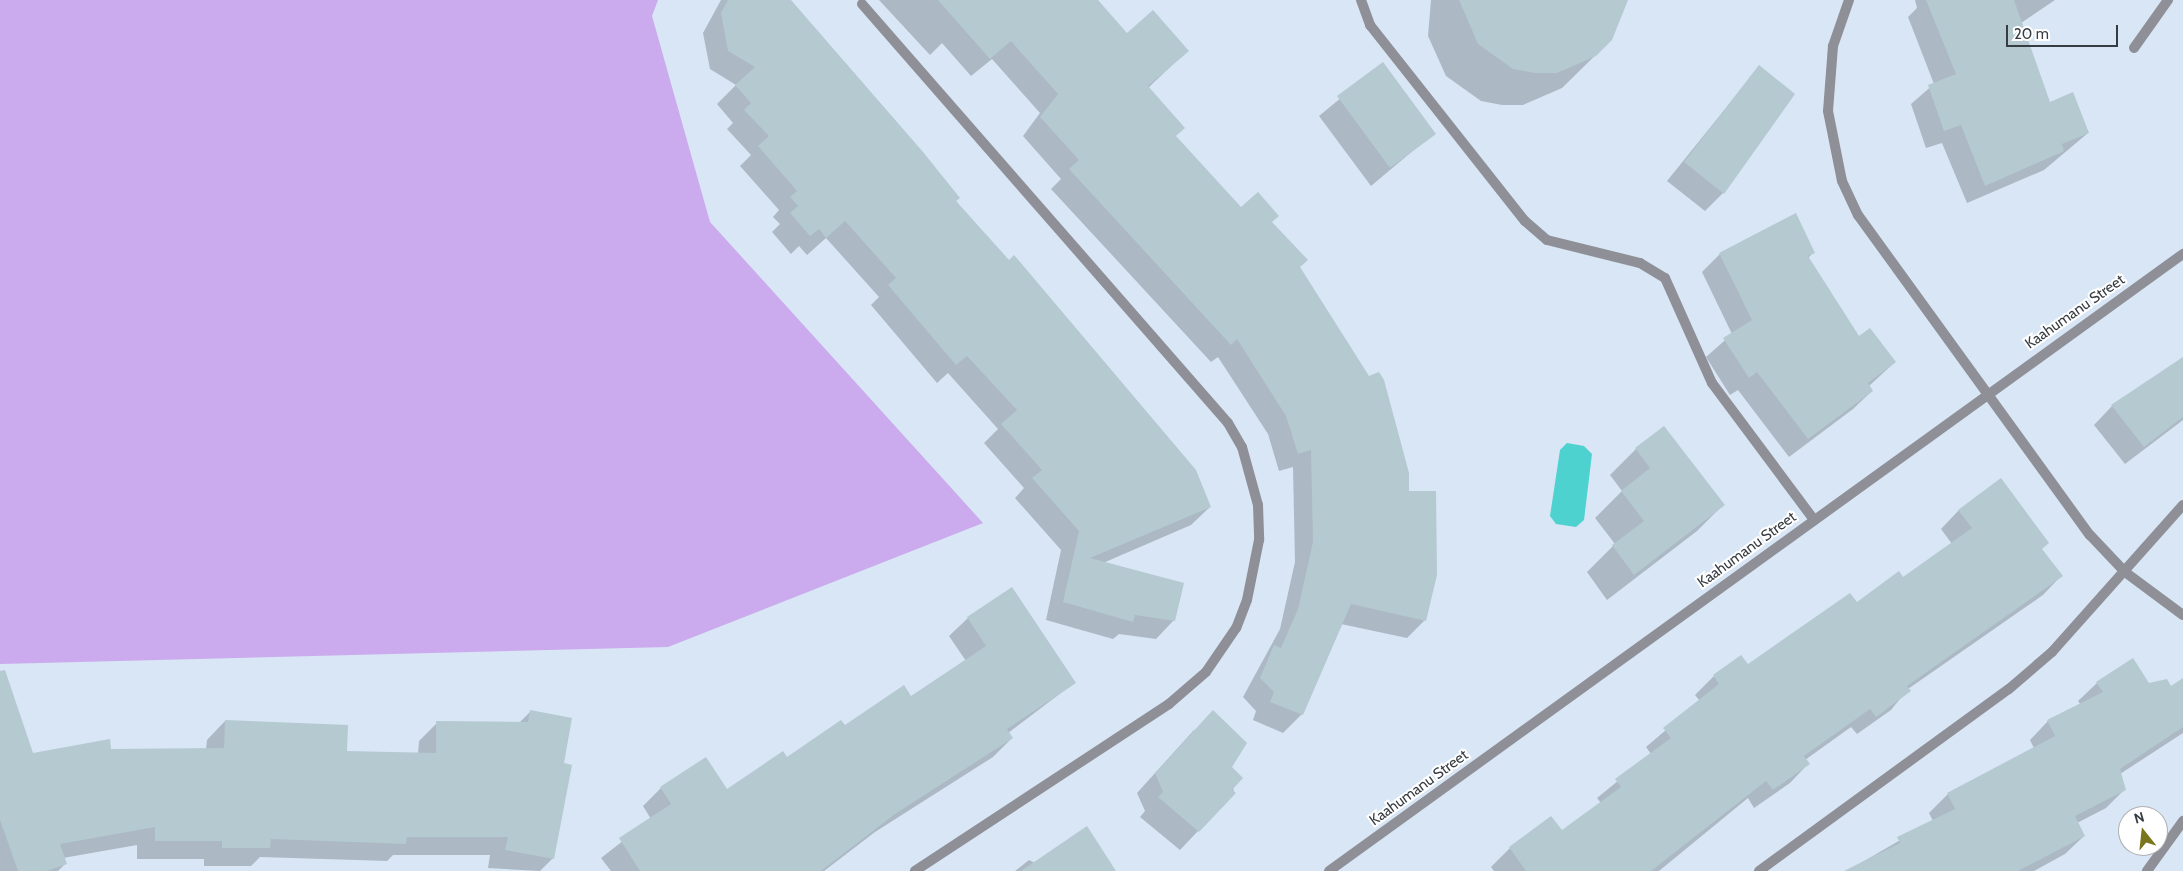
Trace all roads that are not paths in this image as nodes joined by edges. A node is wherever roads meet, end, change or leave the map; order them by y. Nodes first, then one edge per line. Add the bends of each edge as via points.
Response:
1 (1361, 0) edge
2 (1849, 0) edge
3 (2168, 0) edge
4 (862, 4) dead end
5 (2134, 48) dead end
6 (2183, 254) edge
7 (1986, 394) junction
8 (2183, 505) edge
9 (1814, 520) junction
10 (2125, 572) junction
11 (2183, 615) edge
12 (2183, 822) edge
13 (915, 871) edge
14 (1329, 871) edge
15 (1759, 871) edge
16 (2147, 871) edge

1 - 9 street via 1370,25 1525,221 1547,240 1640,263 1665,278 1712,383
2 - 7 street via 1835,36 1828,78 1832,144 1842,181 1872,242
3 - 5 street
4 - 13 street via 1228,423 1242,447 1258,505 1259,540 1247,600 1236,628 1206,672 1169,704
6 - 7 street, Kaahumanu Street
7 - 9 street, Kaahumanu Street
7 - 10 street via 2090,535
8 - 10 street
9 - 14 street, Kaahumanu Street
10 - 11 street
10 - 15 street via 2052,652 2009,689
12 - 16 street

